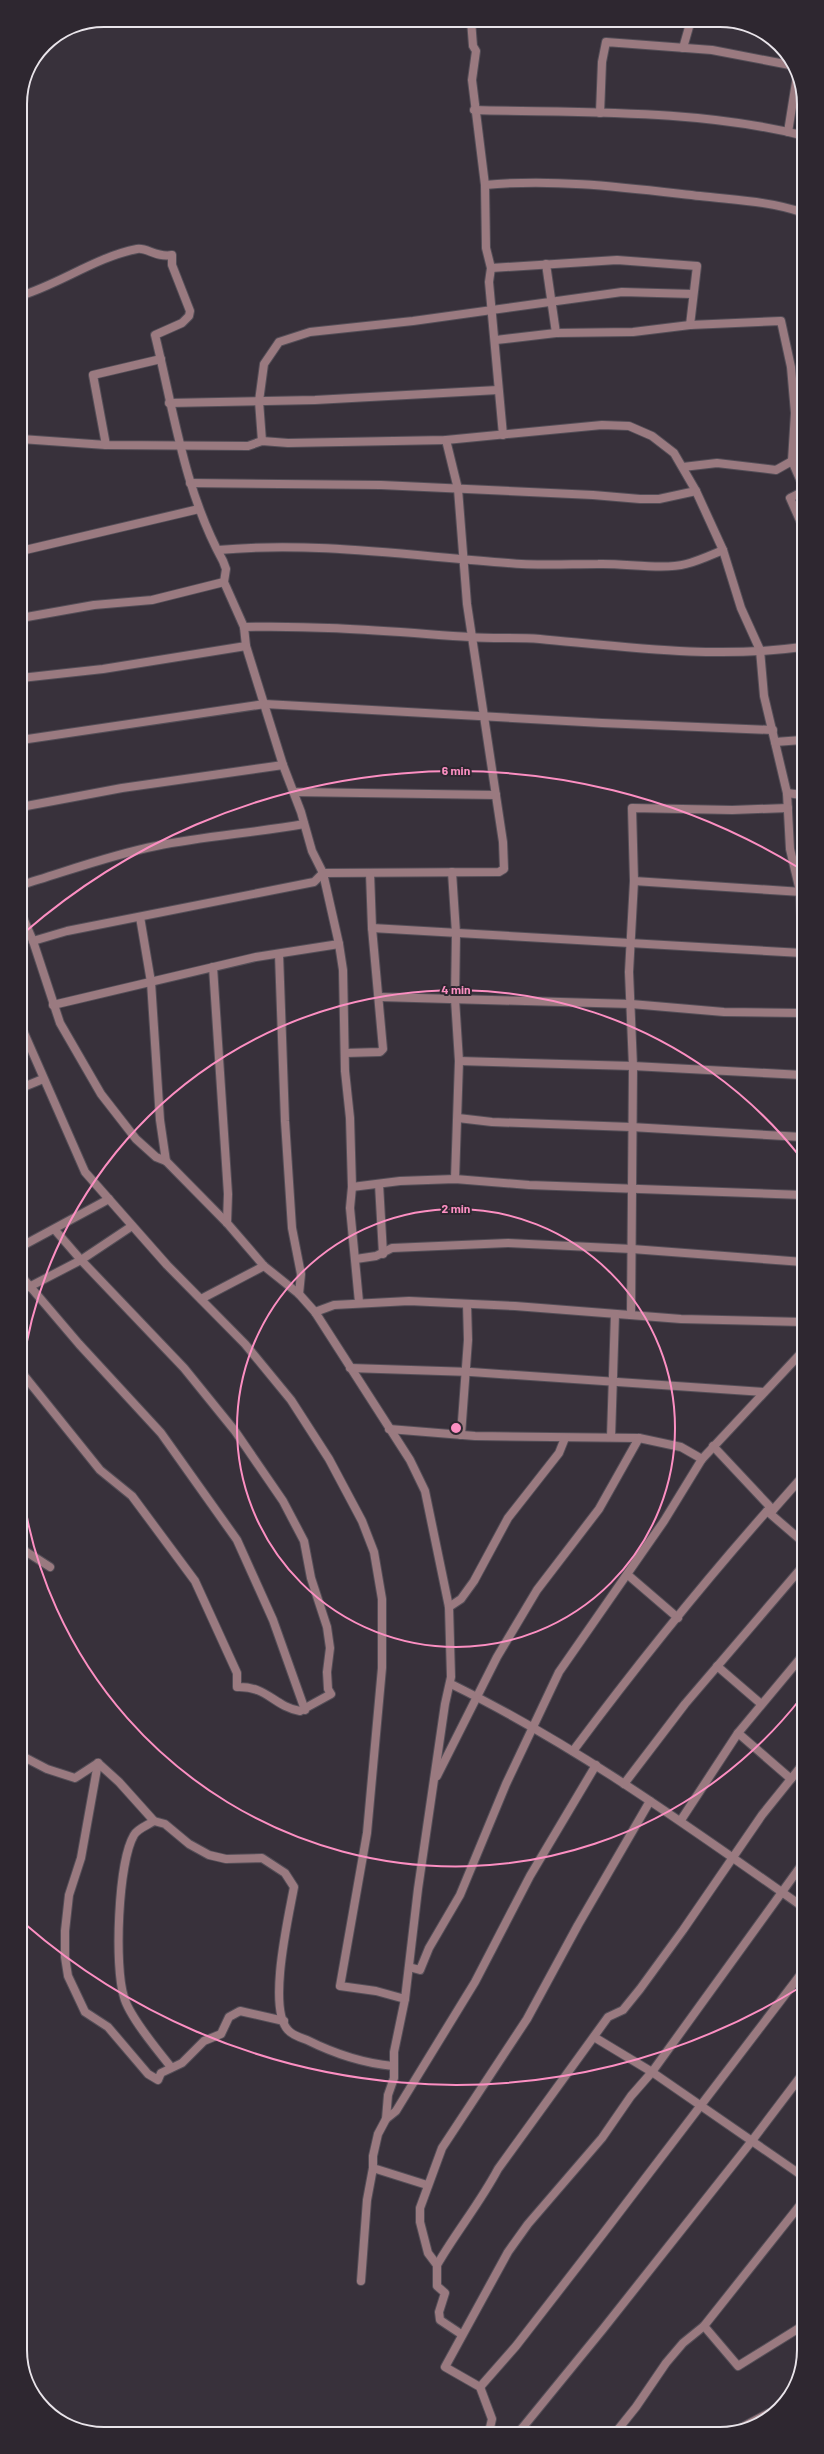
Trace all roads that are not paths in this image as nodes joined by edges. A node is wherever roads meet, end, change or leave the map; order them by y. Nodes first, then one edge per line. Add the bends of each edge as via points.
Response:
1 (472, 27) edge
2 (689, 27) edge
3 (683, 48) junction
4 (786, 64) edge
5 (795, 89) edge
6 (474, 110) junction
7 (600, 113) junction
8 (788, 132) junction
9 (797, 134) edge
10 (484, 185) junction
11 (797, 211) edge
12 (546, 264) junction
13 (491, 268) junction
14 (27, 293) edge
15 (693, 294) junction
16 (551, 302) junction
17 (492, 309) junction
18 (690, 325) junction
19 (556, 333) junction
20 (496, 340) junction
21 (161, 359) junction
22 (498, 390) junction
23 (259, 401) junction
24 (169, 403) junction
25 (503, 435) junction
26 (27, 439) edge
27 (446, 440) junction
28 (262, 441) junction
29 (106, 445) junction
30 (179, 445) junction
31 (792, 462) junction
32 (683, 467) junction
33 (797, 473) edge
34 (190, 483) junction
35 (458, 489) junction
36 (696, 491) junction
37 (797, 494) edge
38 (199, 509) junction
39 (797, 513) edge
40 (27, 550) edge
41 (218, 550) junction
42 (723, 550) junction
43 (465, 559) junction
44 (224, 582) junction
45 (27, 617) edge
46 (244, 627) junction
47 (473, 638) junction
48 (246, 646) junction
49 (797, 648) edge
50 (760, 650) junction
51 (27, 677) edge
52 (265, 704) junction
53 (484, 716) junction
54 (773, 730) junction
55 (27, 739) edge
56 (797, 740) edge
57 (775, 742) junction
58 (282, 765) junction
59 (294, 792) junction
60 (787, 793) junction
61 (797, 794) edge
62 (496, 795) junction
63 (27, 807) edge
64 (788, 808) junction
65 (304, 824) junction
66 (452, 872) junction
67 (323, 873) junction
68 (370, 873) junction
69 (797, 876) edge
70 (634, 881) junction
71 (27, 883) edge
72 (797, 891) edge
73 (140, 917) junction
74 (27, 926) edge
75 (372, 928) junction
76 (456, 933) junction
77 (34, 942) junction
78 (631, 943) junction
79 (339, 944) junction
80 (279, 954) junction
81 (797, 954) edge
82 (213, 967) junction
83 (151, 982) junction
84 (380, 997) junction
85 (454, 998) junction
86 (631, 1004) junction
87 (53, 1005) junction
88 (797, 1013) edge
89 (27, 1040) edge
90 (345, 1053) junction
91 (458, 1061) junction
92 (633, 1066) junction
93 (797, 1075) edge
94 (43, 1079) junction
95 (27, 1086) edge
96 (458, 1118) junction
97 (631, 1127) junction
98 (797, 1136) edge
99 (166, 1161) junction
100 (455, 1179) junction
101 (379, 1184) junction
102 (352, 1187) junction
103 (632, 1189) junction
104 (797, 1195) edge
105 (109, 1199) junction
106 (227, 1224) junction
107 (132, 1226) junction
108 (55, 1230) junction
109 (27, 1244) edge
110 (632, 1249) junction
111 (383, 1254) junction
112 (356, 1259) junction
113 (81, 1260) junction
114 (797, 1262) edge
115 (264, 1266) junction
116 (27, 1284) edge
117 (29, 1287) junction
118 (299, 1294) junction
119 (201, 1299) junction
120 (359, 1302) junction
121 (467, 1304) junction
122 (315, 1312) junction
123 (615, 1314) junction
124 (631, 1315) junction
125 (797, 1322) edge
126 (797, 1357) edge
127 (350, 1368) junction
128 (465, 1372) junction
129 (27, 1379) edge
130 (612, 1380) junction
131 (764, 1392) junction
132 (389, 1429) junction
133 (461, 1435) junction
134 (611, 1437) junction
135 (565, 1438) junction
136 (639, 1438) junction
137 (713, 1446) junction
138 (702, 1460) junction
139 (797, 1482) edge
140 (770, 1510) junction
141 (797, 1536) edge
142 (27, 1552) edge
143 (50, 1567) dead end
144 (797, 1573) edge
145 (628, 1574) junction
146 (448, 1607) junction
147 (678, 1618) junction
148 (797, 1661) edge
149 (717, 1666) junction
150 (451, 1684) junction
151 (477, 1696) junction
152 (760, 1703) junction
153 (305, 1710) junction
154 (533, 1727) junction
155 (738, 1733) junction
156 (572, 1751) junction
157 (27, 1759) edge
158 (98, 1764) junction
159 (596, 1765) junction
160 (797, 1772) edge
161 (791, 1779) junction
162 (433, 1784) junction
163 (624, 1784) junction
164 (650, 1801) junction
165 (681, 1820) junction
166 (154, 1821) junction
167 (733, 1857) junction
168 (797, 1871) edge
169 (782, 1892) junction
170 (797, 1903) edge
171 (409, 1967) junction
172 (797, 1979) edge
173 (405, 1998) junction
174 (284, 2021) junction
175 (594, 2037) junction
176 (393, 2066) junction
177 (171, 2067) junction
178 (652, 2072) junction
179 (797, 2081) edge
180 (700, 2105) junction
181 (386, 2118) junction
182 (751, 2142) junction
183 (374, 2168) junction
184 (797, 2172) edge
185 (427, 2184) junction
186 (797, 2209) edge
187 (437, 2265) junction
188 (361, 2280) dead end
189 (704, 2326) junction
190 (797, 2329) edge
191 (461, 2334) junction
192 (480, 2387) junction
193 (490, 2427) edge
194 (523, 2427) edge
195 (620, 2427) edge

1 - 6 street via 473,46 476,51 472,80
2 - 3 street
3 - 4 street via 712,50
3 - 7 street via 606,42 602,62
5 - 8 street
6 - 7 street
6 - 10 street
7 - 8 street via 701,119 756,125
8 - 9 street
10 - 11 street via 550,183 633,188 758,202
10 - 13 street via 486,248
12 - 13 street
12 - 15 street via 617,260 697,266
12 - 16 street
13 - 17 street via 489,282
14 - 21 street via 118,254 139,249 162,257 172,255 172,265 190,311 182,323 155,335
15 - 16 street via 622,292
15 - 18 street
16 - 17 street
16 - 19 street
17 - 20 street
17 - 23 street via 413,321 317,331 279,342 264,364
18 - 19 street via 633,332
18 - 31 street via 781,321 791,368 795,414
19 - 20 street
20 - 22 street
21 - 24 street
21 - 29 street via 93,375
22 - 23 street
22 - 25 street
23 - 24 street
23 - 28 street
24 - 30 street
25 - 27 street
25 - 32 street via 602,424 629,426 652,436 674,453
26 - 29 street
27 - 28 street via 288,444
27 - 35 street
28 - 30 street via 248,446
29 - 30 street
30 - 34 street
31 - 32 street via 776,470 717,462
31 - 33 street
32 - 36 street
34 - 35 street via 382,485
34 - 38 street
35 - 36 street via 593,494 640,499 659,499
35 - 43 street
36 - 42 street
37 - 39 street via 790,498
38 - 40 street
38 - 41 street
41 - 43 street via 317,548
41 - 44 street via 226,570
42 - 43 street via 686,564 666,566 509,564
42 - 50 street via 741,608
43 - 47 street via 467,604
44 - 45 street via 152,600 94,605
44 - 46 street
46 - 47 street via 303,626
46 - 48 street
47 - 50 street via 535,639 660,651 722,653
47 - 53 street
48 - 51 street via 103,669
48 - 52 street
49 - 50 street
50 - 54 street via 764,696
52 - 53 street
52 - 55 street
52 - 58 street
53 - 54 street
53 - 62 street
54 - 57 street
56 - 57 street
57 - 60 street
58 - 59 street
58 - 63 street via 122,788
59 - 62 street
59 - 65 street
60 - 61 street
60 - 64 street
62 - 66 street via 504,869 499,872
64 - 69 street via 790,849
64 - 70 street via 632,808
65 - 67 street via 312,851
65 - 71 street via 155,846
66 - 68 street
66 - 76 street
67 - 68 street
67 - 73 street via 314,882
67 - 79 street
68 - 75 street
70 - 72 street
70 - 78 street
73 - 77 street via 67,931
73 - 83 street
74 - 77 street
75 - 76 street
75 - 84 street
76 - 78 street
76 - 85 street
77 - 87 street
78 - 81 street
78 - 86 street
79 - 80 street
79 - 90 street via 343,970
80 - 82 street
80 - 118 street via 285,1121 292,1228 301,1274
82 - 83 street
82 - 106 street via 228,1194
83 - 87 street
83 - 99 street via 160,1120
84 - 85 street
84 - 90 street via 383,1049 380,1052
85 - 86 street
85 - 91 street
86 - 88 street via 724,1012
86 - 92 street
87 - 99 street via 60,1023 101,1094 136,1139 156,1157
89 - 94 street
90 - 102 street
91 - 92 street
91 - 96 street
92 - 93 street
92 - 97 street
94 - 95 street
94 - 105 street via 84,1172
96 - 97 street via 514,1124
96 - 100 street
97 - 98 street
97 - 103 street
99 - 106 street
100 - 101 street
100 - 103 street
101 - 102 street
101 - 111 street
102 - 112 street via 350,1208
103 - 104 street
103 - 110 street
105 - 107 street
105 - 108 street
106 - 115 street
107 - 113 street
107 - 119 street
108 - 109 street
108 - 113 street
110 - 111 street via 508,1243 392,1248
110 - 114 street
110 - 124 street
111 - 112 street
112 - 120 street
113 - 117 street
113 - 153 street via 184,1368 236,1431 283,1501 304,1541 327,1627 330,1648 327,1672 331,1694
115 - 118 street
115 - 119 street
116 - 117 street
117 - 153 street via 160,1434 237,1540 273,1620
118 - 122 street
119 - 173 street via 245,1344 291,1400 329,1459 362,1520 374,1552 382,1600 382,1668 367,1833 340,1986
120 - 121 street
120 - 122 street via 334,1305
121 - 123 street
121 - 128 street via 468,1340
122 - 127 street
123 - 124 street
123 - 130 street
124 - 125 street
126 - 131 street
127 - 128 street
127 - 132 street
128 - 130 street
128 - 133 street
129 - 153 street via 100,1470 132,1496 195,1580 237,1673 237,1687 260,1690 284,1707
130 - 131 street
130 - 134 street
131 - 137 street
132 - 133 street
132 - 146 street via 410,1460 425,1491
133 - 135 street
134 - 135 street
134 - 136 street
135 - 146 street via 559,1453 508,1518 461,1600
136 - 138 street via 681,1447
136 - 151 street via 599,1509 537,1590
137 - 138 street
137 - 140 street
138 - 145 street
139 - 140 street
140 - 141 street
140 - 147 street via 729,1553
142 - 143 street
144 - 149 street
145 - 147 street
145 - 154 street via 559,1672
146 - 150 street
147 - 156 street
148 - 152 street
149 - 152 street
149 - 163 street
150 - 151 street
150 - 162 street via 445,1704
151 - 154 street
151 - 162 street
152 - 155 street
154 - 156 street
154 - 171 street via 506,1784 460,1895 429,1948 420,1970
155 - 161 street
155 - 165 street
156 - 159 street
157 - 158 street via 47,1769 75,1778
158 - 166 street via 119,1782
158 - 177 street via 82,1851 69,1895 65,1937 68,1976 84,2012 108,2027 148,2074 158,2080 161,2073
159 - 163 street
159 - 181 street via 534,1870 475,1982 396,2111
160 - 161 street
161 - 167 street
162 - 171 street
163 - 164 street
164 - 165 street
164 - 185 street via 527,2019 445,2142
165 - 167 street
166 - 174 street via 164,1824 189,1844 209,1855 226,1860 262,1858 285,1873 294,1887 281,1952 279,1990
166 - 177 street via 134,1834 129,1849 121,1888 119,1961 124,1997 148,2037
167 - 169 street
167 - 175 street via 640,1989 623,2010 608,2017
168 - 169 street
169 - 170 street
169 - 178 street
171 - 173 street
172 - 180 street
173 - 176 street
174 - 176 street via 288,2030 295,2035 330,2052 369,2064
174 - 177 street via 240,2011 229,2017 221,2034 204,2041 182,2063
175 - 178 street
175 - 187 street via 498,2169 486,2192
176 - 181 street via 394,2078 388,2095
178 - 180 street
178 - 191 street via 631,2096 602,2138 528,2224 508,2252
179 - 182 street
180 - 182 street
180 - 192 street via 516,2346
181 - 183 street via 378,2134 373,2156
182 - 184 street
182 - 194 street
183 - 185 street
183 - 188 street via 367,2200
185 - 187 street via 420,2208 420,2222 428,2253
186 - 189 street
187 - 191 street via 436,2283 445,2293 439,2312 440,2320
189 - 190 street via 738,2366
189 - 195 street via 683,2343 666,2363
191 - 192 street via 445,2367
192 - 193 street via 492,2419

